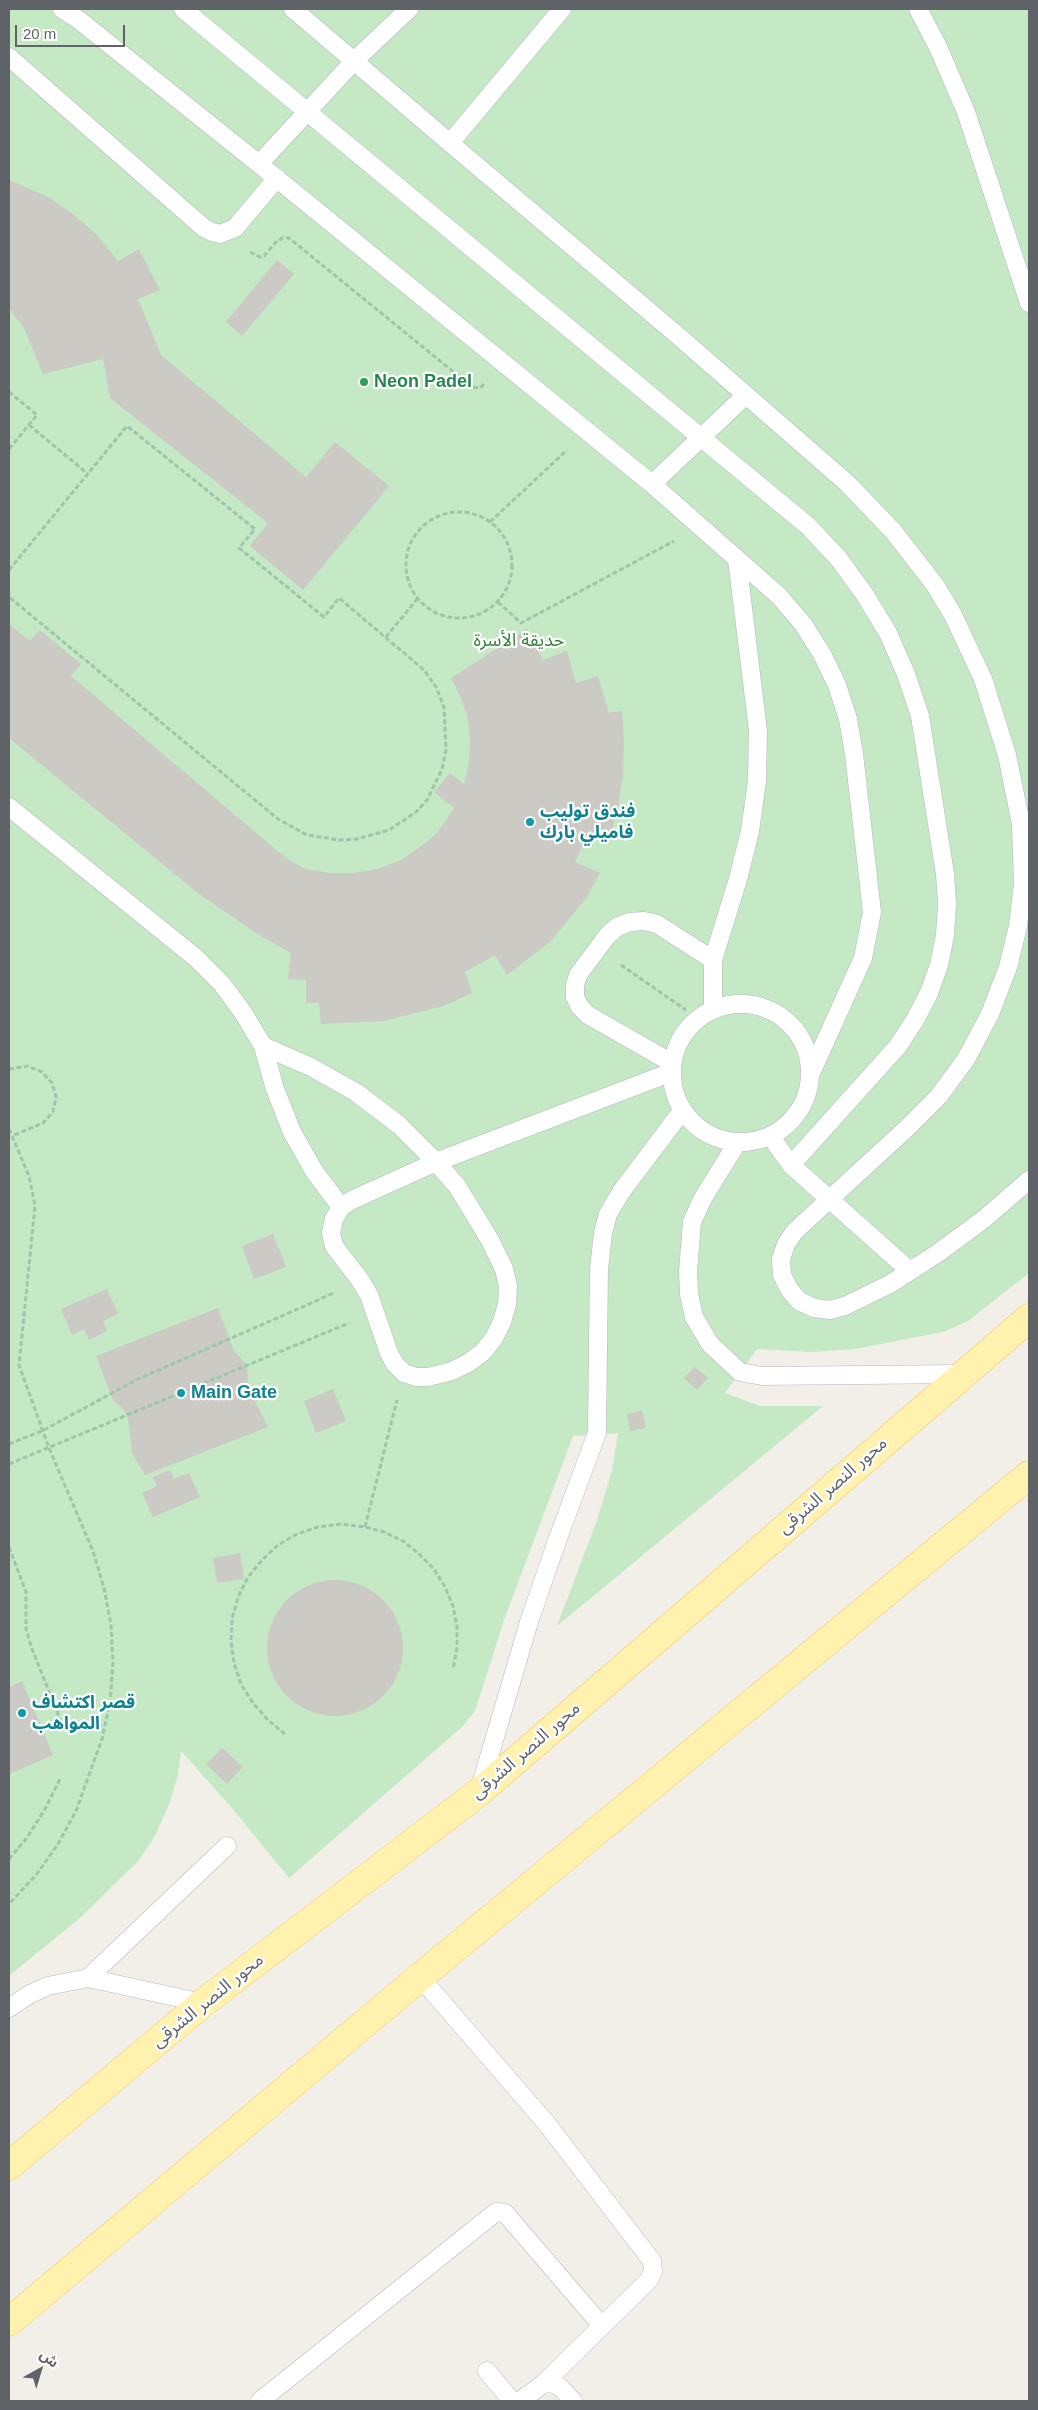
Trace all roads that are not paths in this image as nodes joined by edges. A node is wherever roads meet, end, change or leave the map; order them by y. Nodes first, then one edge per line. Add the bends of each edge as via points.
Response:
1 (62, 9) edge
2 (183, 9) edge
3 (293, 9) edge
4 (409, 9) edge
5 (562, 9) edge
6 (918, 9) edge
7 (9, 58) edge
8 (354, 60) junction
9 (306, 112) junction
10 (450, 143) junction
11 (259, 164) junction
12 (277, 178) junction
13 (1029, 303) edge
14 (746, 395) junction
15 (702, 436) junction
16 (652, 484) junction
17 (737, 559) junction
18 (9, 807) edge
19 (713, 960) junction
20 (706, 1014) junction
21 (263, 1046) junction
22 (672, 1068) junction
23 (811, 1073) junction
24 (682, 1111) junction
25 (771, 1137) junction
26 (737, 1143) junction
27 (436, 1162) junction
28 (791, 1165) junction
29 (1029, 1180) edge
30 (830, 1199) junction
31 (342, 1207) junction
32 (910, 1270) junction
33 (1029, 1318) edge
34 (963, 1374) junction
35 (1029, 1475) edge
36 (478, 1793) junction
37 (227, 1846) dead end
38 (420, 1977) junction
39 (88, 1978) junction
40 (203, 2003) junction
41 (9, 2008) edge
42 (9, 2166) edge
43 (9, 2322) edge
44 (602, 2326) junction
45 (487, 2371) dead end
46 (543, 2384) junction
47 (260, 2401) edge
48 (512, 2401) edge
49 (520, 2401) edge
50 (573, 2401) edge

1 - 11 lane
2 - 9 lane
3 - 8 lane
4 - 8 lane
5 - 10 lane
6 - 13 lane via 966,112
7 - 12 lane via 204,228 220,234 228,232 242,222
8 - 9 lane
8 - 10 lane
9 - 11 lane
9 - 15 lane
10 - 14 lane
11 - 12 lane
12 - 16 lane
14 - 15 lane
14 - 30 lane via 871,506 935,585 984,679 1007,755 1021,824 1022,884 1018,926 1008,967 990,1014 966,1059 939,1096
15 - 16 lane
15 - 28 lane via 808,526 839,559 888,633 920,716 945,874 945,935 939,965 915,1020 898,1046
16 - 17 lane
17 - 19 lane via 758,731 757,781 741,869
17 - 23 lane via 780,596 822,654 848,720 854,754 871,889 870,936 864,958
18 - 21 lane via 196,958 222,984
19 - 20 lane
19 - 22 lane via 657,924 630,922 617,927 578,975 574,985 575,997 588,1015
20 - 22 lane via 686,1031 677,1046
20 - 23 lane via 732,1005 752,1005 770,1010 787,1021 800,1036 808,1054
21 - 27 lane via 312,1067 357,1093 399,1125
21 - 31 lane via 275,1090 292,1132 314,1171
22 - 24 lane via 674,1092
22 - 27 lane
23 - 25 lane via 808,1093 800,1111
24 - 26 lane via 697,1127 716,1138
24 - 36 lane via 621,1192 605,1223 599,1269 598,1434 529,1622
25 - 26 lane
25 - 28 lane
26 - 34 lane via 703,1198 691,1229 688,1294 694,1318 710,1344 740,1372 762,1376
27 - 31 lane
27 - 31 lane via 457,1186 490,1240 504,1268 508,1286 507,1304 494,1338 468,1363 428,1377 404,1373 395,1364 369,1295 334,1246 331,1233 334,1219
28 - 30 lane
29 - 32 lane via 984,1219
30 - 32 lane
30 - 32 lane via 795,1231 781,1259 782,1275 789,1290 800,1301 814,1308 830,1310 845,1306 890,1284
33 - 34 main road, محور النصر الشرقى
34 - 36 main road, محور النصر الشرقى
35 - 38 main road
36 - 40 main road, محور النصر الشرقى
37 - 39 lane
38 - 43 main road
38 - 44 lane via 547,2124 652,2261 653,2271 649,2280
39 - 40 lane
39 - 41 lane via 48,1986
40 - 42 main road, محور النصر الشرقى
44 - 46 lane
44 - 47 lane via 505,2213 496,2212
45 - 48 lane
46 - 49 lane
46 - 50 lane via 552,2383 560,2387

